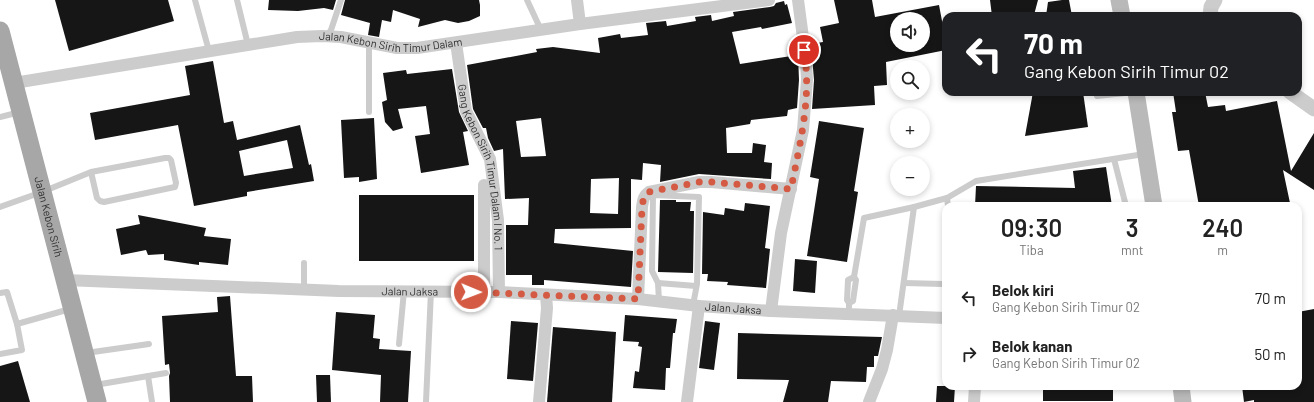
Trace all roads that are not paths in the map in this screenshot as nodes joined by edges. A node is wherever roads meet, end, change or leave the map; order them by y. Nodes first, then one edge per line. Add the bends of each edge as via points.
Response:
1 (195, 0) edge
2 (237, 0) edge
3 (341, 0) edge
4 (527, 0) edge
5 (577, 0) edge
6 (769, 0) edge
7 (798, 0) edge
8 (1119, 0) edge
9 (1215, 0) edge
10 (699, 4) edge
11 (1121, 12) edge
12 (1210, 12) edge
13 (580, 24) junction
14 (541, 30) junction
15 (0, 31) edge
16 (327, 36) junction
17 (369, 43) junction
18 (456, 43) junction
19 (248, 45) junction
20 (209, 51) junction
21 (14, 83) junction
22 (1137, 96) edge
23 (1296, 96) edge
24 (1314, 109) edge
25 (21, 111) junction
26 (369, 112) dead end
27 (0, 117) edge
28 (1146, 154) junction
29 (1114, 159) junction
30 (91, 172) junction
31 (484, 185) dead end
32 (791, 189) junction
33 (42, 192) junction
34 (947, 198) junction
35 (948, 202) edge
36 (1125, 202) edge
37 (1153, 202) edge
38 (0, 205) edge
39 (914, 207) junction
40 (304, 263) dead end
41 (65, 280) junction
42 (658, 283) junction
43 (904, 283) junction
44 (942, 284) edge
45 (696, 286) junction
46 (304, 290) junction
47 (404, 291) junction
48 (431, 292) junction
49 (484, 292) junction
50 (499, 292) junction
51 (0, 293) edge
52 (546, 295) junction
53 (638, 299) junction
54 (659, 301) junction
55 (696, 305) junction
56 (849, 308) junction
57 (73, 309) junction
58 (771, 311) junction
59 (896, 315) junction
60 (942, 318) edge
61 (17, 324) junction
62 (149, 344) dead end
63 (399, 344) dead end
64 (0, 354) edge
65 (84, 354) junction
66 (166, 373) dead end
67 (148, 376) junction
68 (974, 390) edge
69 (1182, 390) edge
70 (95, 394) edge
71 (152, 402) edge
72 (426, 402) edge
73 (539, 402) edge
74 (687, 402) edge
75 (869, 402) edge
76 (974, 402) edge
77 (1183, 402) edge

1 - 20 lane
2 - 19 lane
3 - 16 lane
4 - 14 lane
5 - 13 street
6 - 10 street, Jalan Kebon Sirih Timur Dalam
7 - 32 street via 807,80 803,130
8 - 11 main road
9 - 12 street
10 - 13 street, Jalan Kebon Sirih Timur Dalam
13 - 14 street, Jalan Kebon Sirih Timur Dalam
14 - 18 street, Jalan Kebon Sirih Timur Dalam
15 - 21 main road, Jalan Kebon Sirih
16 - 17 street, Jalan Kebon Sirih Timur Dalam
16 - 19 street, Jalan Kebon Sirih Timur Dalam via 296,37
17 - 18 street, Jalan Kebon Sirih Timur Dalam via 397,48
17 - 26 lane
18 - 50 street, Gang Kebon Sirih Timur Dalam I No. 1 via 466,111 490,159 498,220
19 - 20 street, Jalan Kebon Sirih Timur Dalam
20 - 21 street, Jalan Kebon Sirih Timur Dalam
21 - 25 main road, Jalan Kebon Sirih
22 - 28 main road
23 - 24 street
25 - 27 lane
25 - 33 main road, Jalan Kebon Sirih
28 - 29 lane
28 - 37 main road
29 - 34 lane via 976,181
29 - 36 lane
30 - 30 lane via 169,158 176,183 174,187 104,202 97,198
30 - 33 lane
31 - 49 street
32 - 53 street via 699,182 649,192 643,198
32 - 58 street via 781,233
33 - 38 lane
33 - 41 main road, Jalan Kebon Sirih
34 - 35 lane
34 - 39 lane
39 - 43 lane
39 - 56 lane via 864,218 854,277 848,280 846,300
40 - 46 lane
41 - 46 street, Jalan Jaksa
41 - 57 main road, Jalan Kebon Sirih
42 - 45 lane
42 - 45 lane via 652,271 653,195 690,196 699,197
42 - 54 lane
43 - 44 lane
43 - 59 lane
45 - 55 lane
46 - 47 street, Jalan Jaksa
47 - 48 street, Jalan Jaksa
47 - 63 lane
48 - 49 street, Jalan Jaksa
48 - 72 lane
49 - 50 street, Jalan Jaksa
50 - 52 street, Jalan Jaksa
51 - 61 lane via 7,292
52 - 53 street, Jalan Jaksa
52 - 73 street
53 - 54 street, Jalan Jaksa
54 - 55 street, Jalan Jaksa
55 - 58 street, Jalan Jaksa
55 - 74 street
56 - 58 street, Jalan Jaksa
56 - 59 street, Jalan Jaksa
57 - 61 lane
57 - 65 main road, Jalan Kebon Sirih
59 - 60 street, Jalan Jaksa
59 - 75 street via 886,356
61 - 64 lane via 22,350
62 - 65 lane
65 - 70 main road, Jalan Kebon Sirih
66 - 67 lane
67 - 70 lane
67 - 71 lane
68 - 76 street
69 - 77 main road

